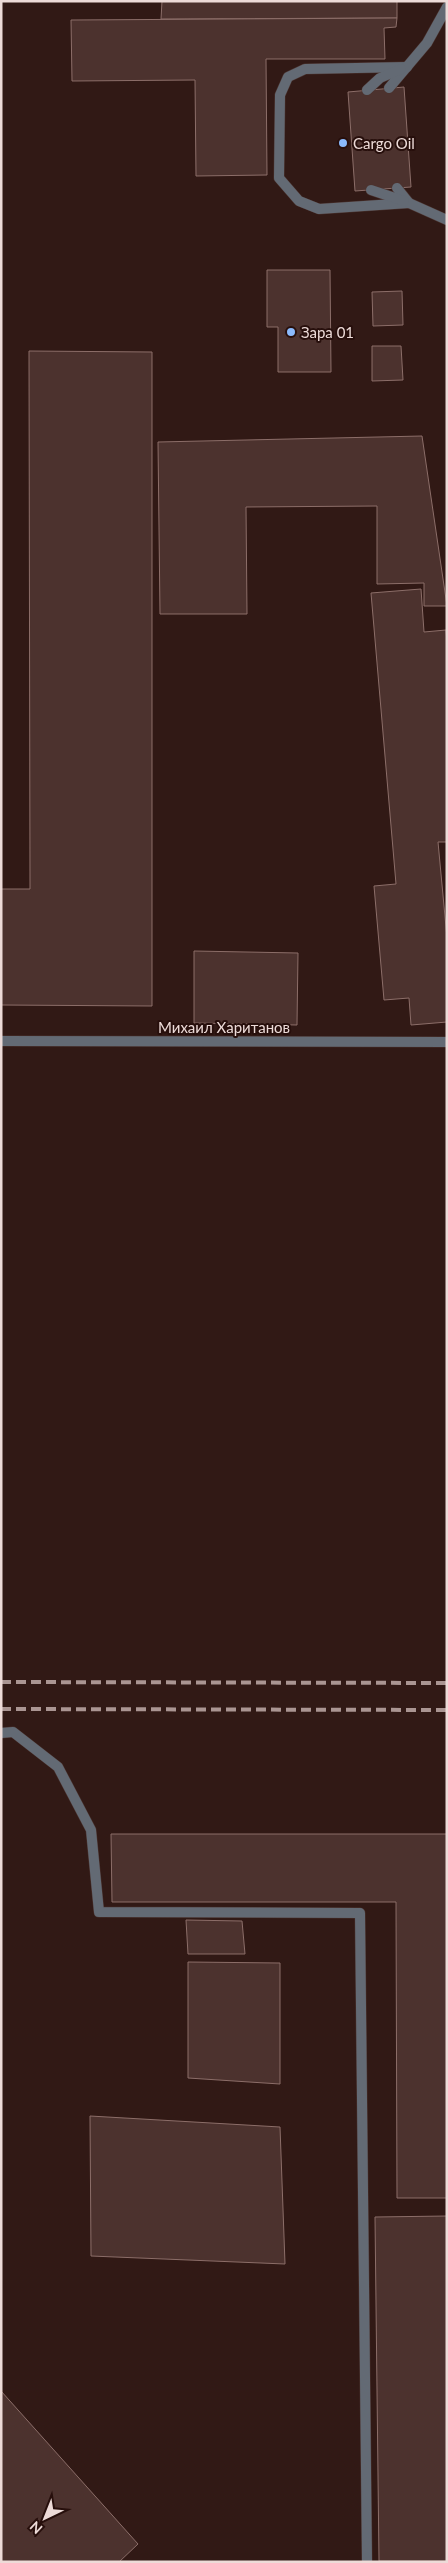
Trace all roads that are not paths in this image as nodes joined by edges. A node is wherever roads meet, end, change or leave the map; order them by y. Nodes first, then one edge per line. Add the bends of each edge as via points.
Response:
1 (447, 7) edge
2 (407, 67) junction
3 (389, 88) dead end
4 (367, 90) dead end
5 (397, 188) dead end
6 (371, 190) dead end
7 (410, 203) junction
8 (447, 220) edge
9 (1, 1042) edge
10 (447, 1042) edge
11 (1, 1733) edge
12 (367, 2562) edge

1 - 2 lane via 427,43
2 - 3 lane
2 - 4 lane via 380,78
2 - 7 lane via 305,69 288,77 280,95 279,178 299,202 319,209
5 - 7 lane
6 - 7 lane
7 - 8 lane
9 - 10 lane, Михаил Хаританов
11 - 12 lane via 13,1732 58,1767 91,1830 99,1912 360,1912

